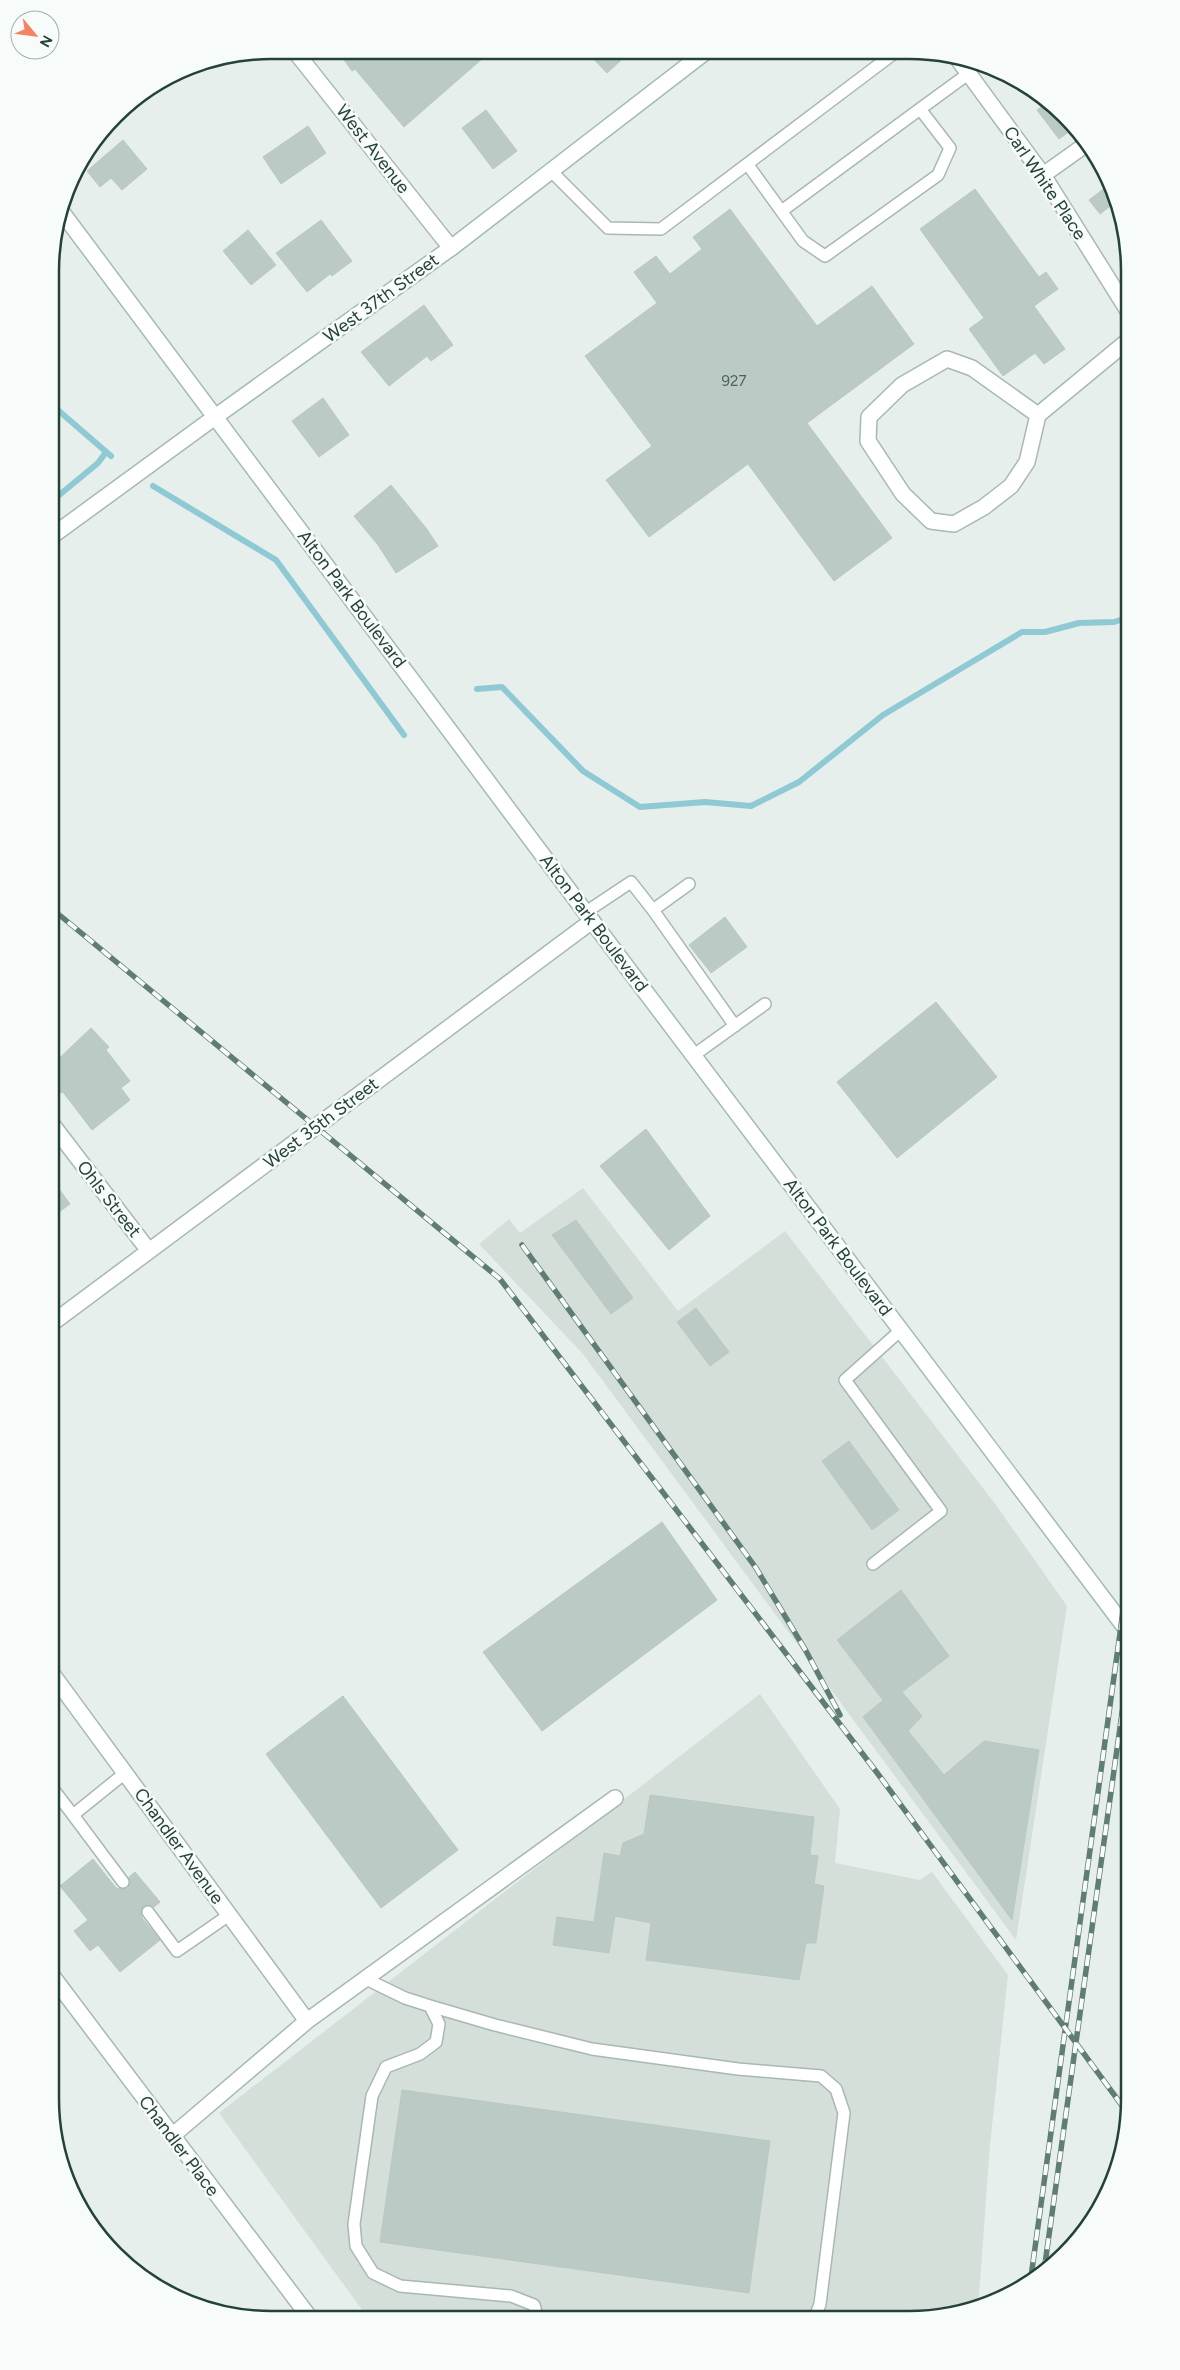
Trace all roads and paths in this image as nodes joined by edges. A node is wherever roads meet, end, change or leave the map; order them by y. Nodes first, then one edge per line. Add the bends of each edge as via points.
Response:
1 (301, 59) edge
2 (696, 59) edge
3 (886, 59) edge
4 (962, 66) edge
5 (968, 74) junction
6 (920, 109) junction
7 (1081, 148) edge
8 (748, 165) junction
9 (551, 171) junction
10 (1044, 176) junction
11 (783, 210) junction
12 (66, 216) edge
13 (451, 248) junction
14 (1121, 300) edge
15 (1121, 346) edge
16 (1038, 415) junction
17 (215, 417) junction
18 (59, 531) edge
19 (689, 884) dead end
20 (653, 910) junction
21 (589, 917) junction
22 (765, 1004) dead end
23 (735, 1026) junction
24 (694, 1055) junction
25 (59, 1133) edge
26 (150, 1251) junction
27 (59, 1318) edge
28 (901, 1330) junction
29 (873, 1564) dead end
30 (1121, 1622) edge
31 (59, 1683) edge
32 (125, 1773) junction
33 (59, 1796) edge
34 (615, 1798) dead end
35 (74, 1815) junction
36 (123, 1882) dead end
37 (148, 1912) dead end
38 (229, 1914) junction
39 (366, 1979) junction
40 (59, 1985) edge
41 (430, 2006) junction
42 (307, 2021) junction
43 (172, 2136) junction
44 (305, 2311) edge
45 (536, 2311) edge
46 (817, 2311) edge

1 - 13 street, West Avenue
2 - 9 street, West 37th Street
3 - 8 lane
4 - 5 street, Carl White Place
5 - 6 lane
5 - 10 street, Carl White Place
6 - 11 lane
6 - 11 lane via 950,148 938,175 825,256 803,241
7 - 10 street
8 - 9 lane via 661,229 608,228
8 - 11 lane
9 - 13 street, West 37th Street
10 - 14 street, Carl White Place
12 - 17 street, Alton Park Boulevard
13 - 17 street, West 37th Street
15 - 16 street
16 - 16 street via 972,368 948,360 902,385 869,417 868,441 903,494 931,521 954,524 984,507 1010,486 1027,462
17 - 18 street, West 37th Street
17 - 21 street, Alton Park Boulevard
19 - 20 lane
20 - 21 lane via 631,882
20 - 23 lane
21 - 24 street, Alton Park Boulevard
21 - 26 street, West 35th Street
22 - 23 lane
23 - 24 lane
24 - 28 street, Alton Park Boulevard
25 - 26 street, Ohls Street
26 - 27 street, West 35th Street
28 - 29 lane via 845,1380 941,1511
28 - 30 street, Alton Park Boulevard
31 - 32 street, Chandler Avenue
32 - 35 lane
32 - 38 street, Chandler Avenue
33 - 35 lane
34 - 39 street
35 - 36 lane
37 - 38 lane via 177,1951
38 - 42 street, Chandler Avenue
39 - 41 lane
39 - 42 street
40 - 43 street, Chandler Place
41 - 45 lane via 439,2024 436,2042 420,2054 386,2067 372,2096 354,2224 356,2246 373,2273 400,2286 511,2296 534,2306
41 - 46 lane via 592,2049 821,2076 836,2089 844,2113
42 - 43 street
43 - 44 street, Chandler Place

